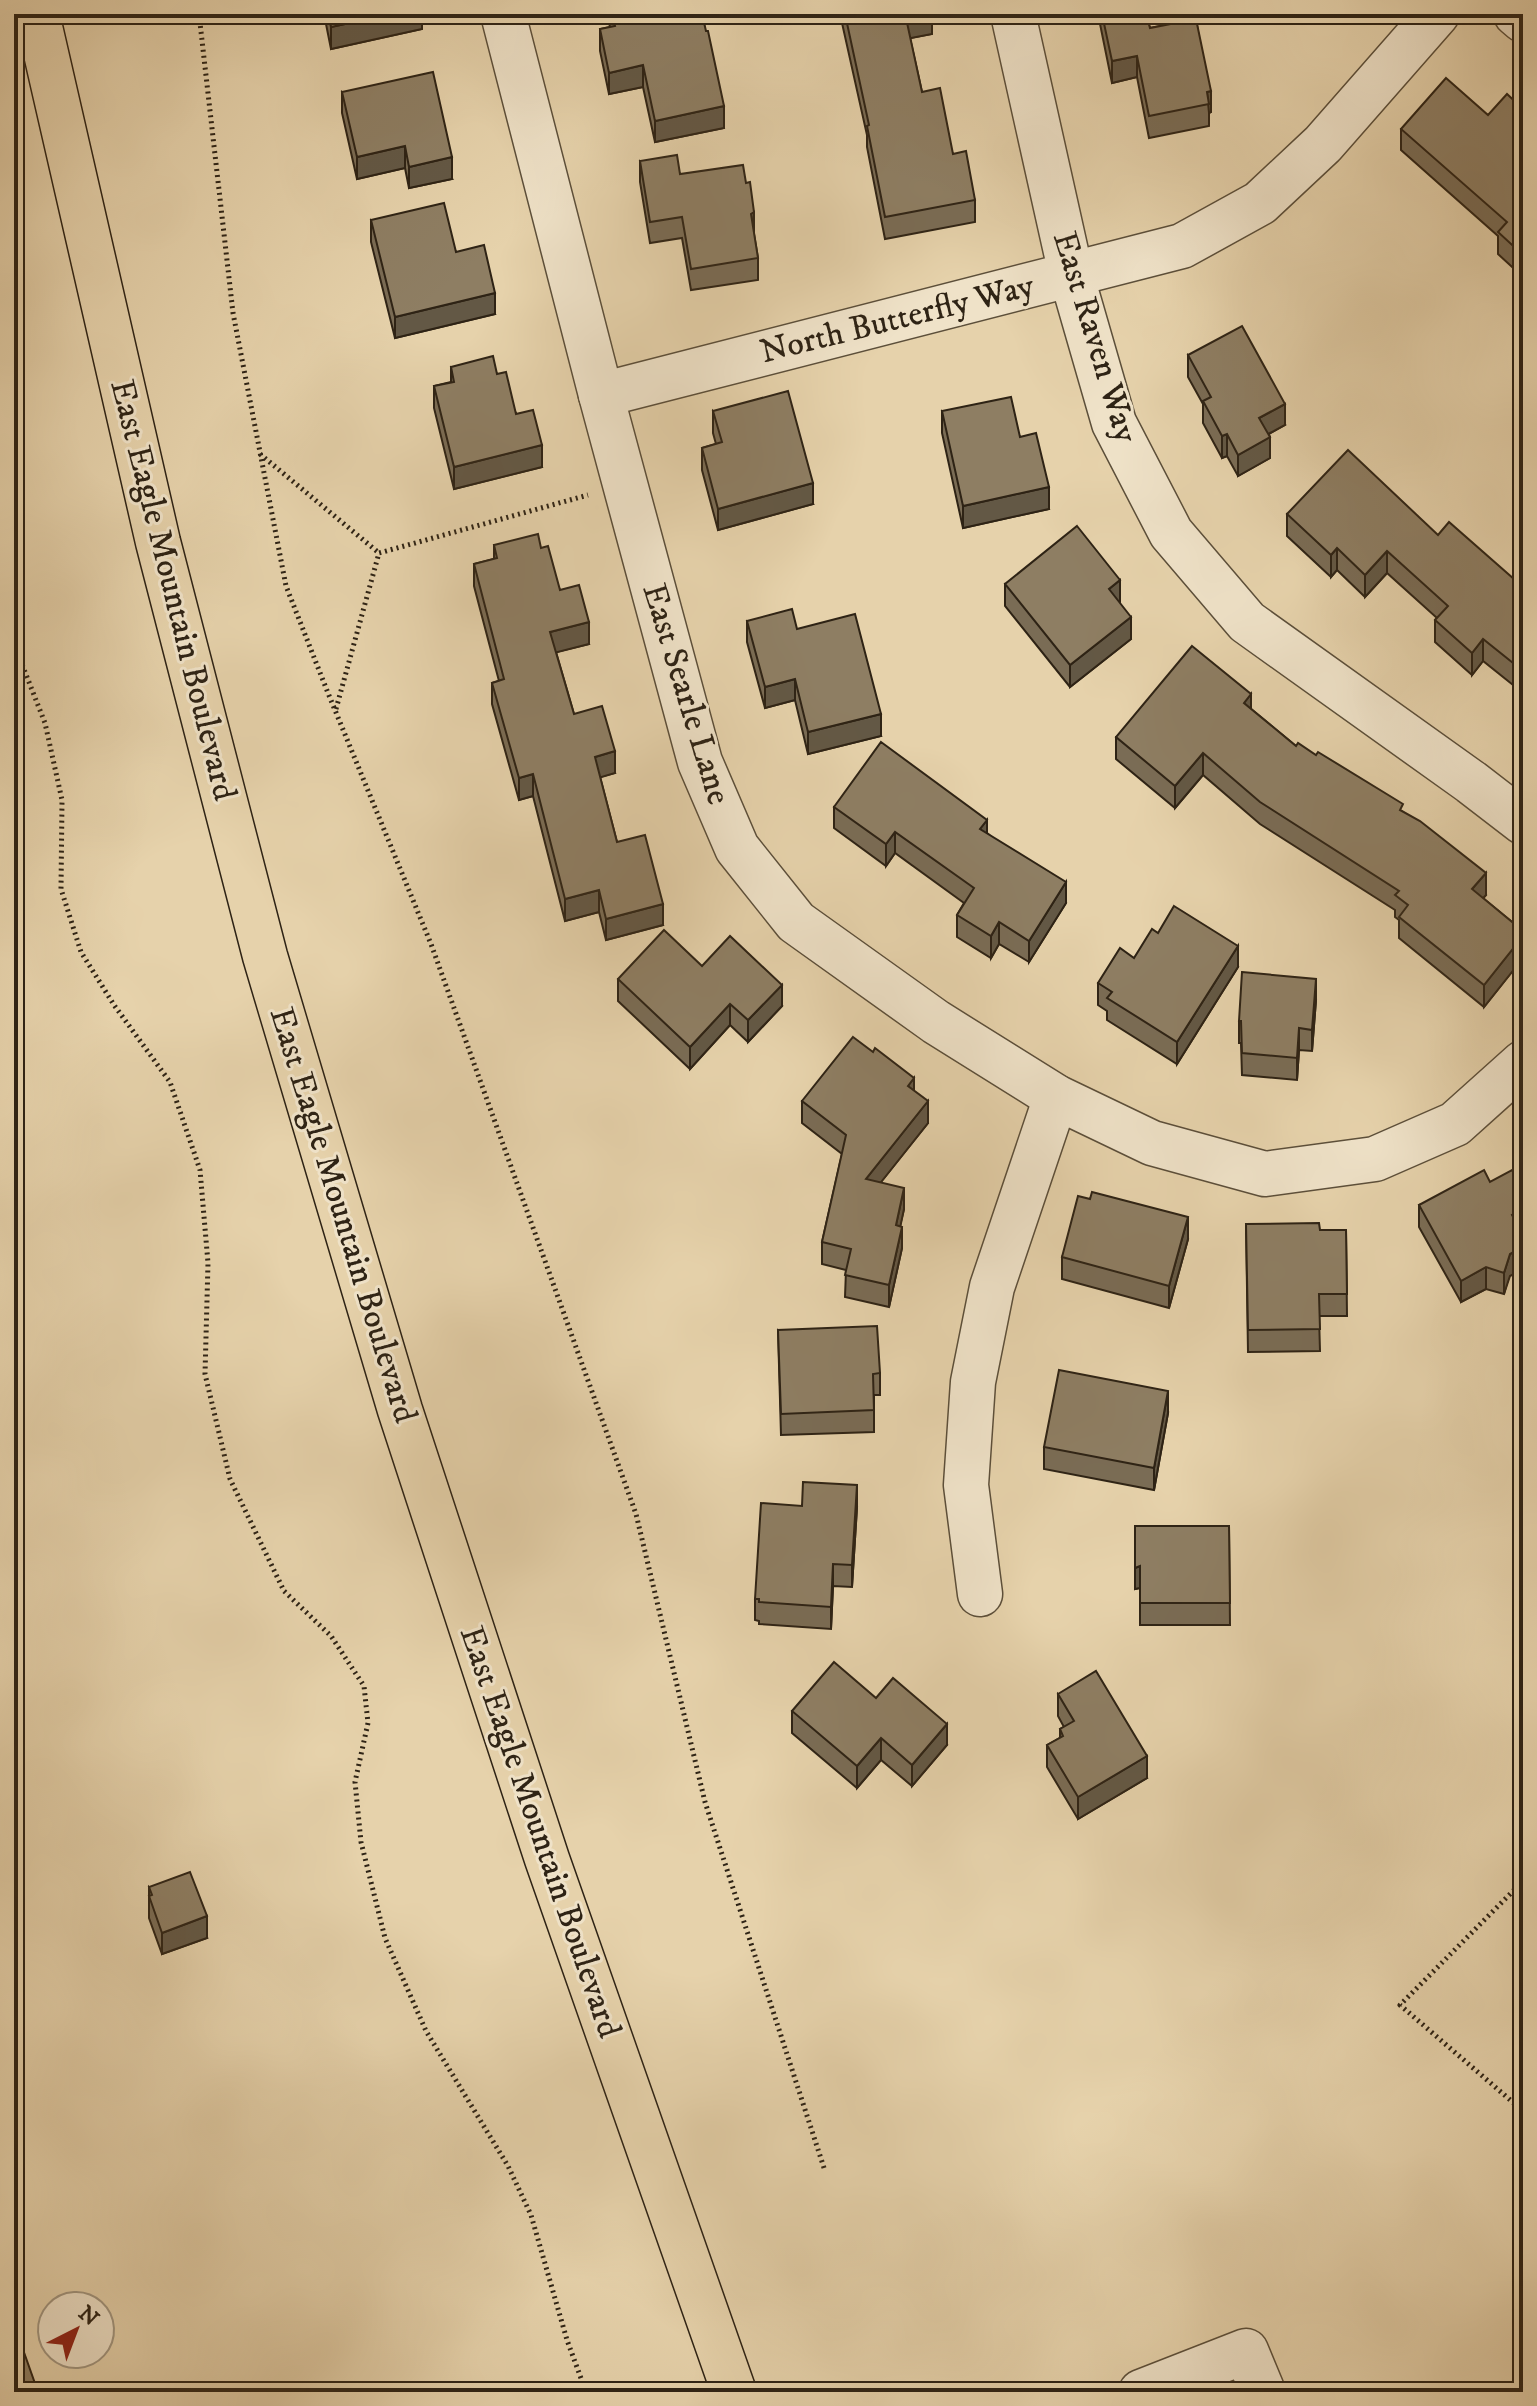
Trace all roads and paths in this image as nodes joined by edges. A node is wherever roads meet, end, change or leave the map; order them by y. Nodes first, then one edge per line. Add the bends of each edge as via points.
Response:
1 (37, 14) edge
2 (199, 14) edge
3 (503, 14) edge
4 (1013, 14) edge
5 (1437, 14) edge
6 (1516, 14) edge
7 (1523, 20) edge
8 (1071, 274) junction
9 (601, 395) junction
10 (259, 453) junction
11 (592, 494) dead end
12 (379, 553) junction
13 (14, 612) edge
14 (335, 710) junction
15 (1523, 822) edge
16 (1523, 1063) edge
17 (1056, 1097) junction
18 (980, 1594) dead end
19 (1523, 1881) edge
20 (1523, 2111) edge
21 (825, 2171) dead end
22 (586, 2392) edge
23 (734, 2392) edge
24 (1141, 2392) edge
25 (1263, 2392) edge

1 - 23 main road, East Eagle Mountain Boulevard via 158,542 274,986 404,1425 547,1859
2 - 10 path via 233,313
3 - 9 street, East Searle Lane
4 - 8 street, East Raven Way
5 - 8 street, North Butterfly Way via 1323,144 1260,203 1182,246
6 - 7 street
8 - 9 street, North Butterfly Way
8 - 15 street, East Raven Way via 1114,423 1171,533 1247,622
9 - 17 street, East Searle Lane via 700,762 737,848 796,922 936,1022
10 - 12 path
10 - 14 path via 286,586
11 - 12 path
12 - 14 path
13 - 22 path via 16,649 45,723 62,800 61,889 81,952 170,1082 200,1170 208,1263 205,1374 230,1479 284,1591 331,1636 364,1686 368,1723 355,1782 361,1842 385,1938 426,2031 508,2166 531,2215
14 - 21 path via 431,944 636,1514 705,1802
16 - 17 street, East Searle Lane via 1455,1124 1375,1159 1265,1174 1152,1143
17 - 18 street via 992,1287 973,1382 966,1485
19 - 20 path via 1400,2005
24 - 25 street via 1246,2351

